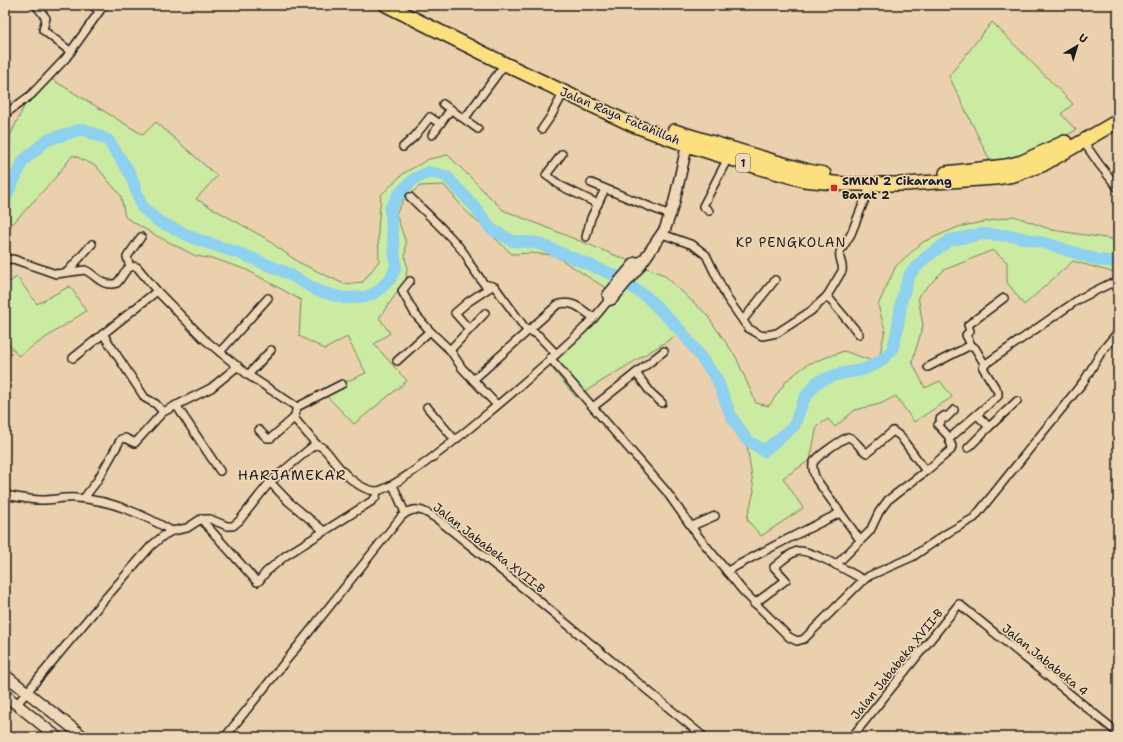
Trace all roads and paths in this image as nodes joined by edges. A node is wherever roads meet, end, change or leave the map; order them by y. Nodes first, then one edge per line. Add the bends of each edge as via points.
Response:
1 (92, 5) edge
2 (386, 5) edge
3 (402, 5) edge
4 (38, 8) dead end
5 (102, 8) edge
6 (448, 31) junction
7 (71, 52) junction
8 (505, 64) junction
9 (564, 92) junction
10 (443, 104) dead end
11 (451, 109) junction
12 (1118, 111) edge
13 (5, 114) edge
14 (465, 118) junction
15 (1118, 121) edge
16 (440, 124) junction
17 (478, 129) dead end
18 (542, 129) dead end
19 (432, 134) dead end
20 (1083, 141) junction
21 (687, 145) junction
22 (404, 147) dead end
23 (562, 154) dead end
24 (728, 158) junction
25 (591, 183) dead end
26 (871, 184) junction
27 (1118, 188) edge
28 (605, 189) junction
29 (410, 197) dead end
30 (598, 204) junction
31 (709, 211) dead end
32 (670, 215) junction
33 (662, 234) junction
34 (141, 237) dead end
35 (586, 237) dead end
36 (92, 244) dead end
37 (5, 260) edge
38 (130, 267) junction
39 (68, 271) junction
40 (775, 280) dead end
41 (410, 281) dead end
42 (1118, 284) edge
43 (492, 286) junction
44 (157, 291) junction
45 (827, 296) junction
46 (268, 298) dead end
47 (610, 298) joint
48 (1004, 298) dead end
49 (485, 313) dead end
50 (594, 318) junction
51 (742, 320) junction
52 (469, 329) junction
53 (529, 330) junction
54 (430, 331) junction
55 (1118, 332) edge
56 (103, 334) junction
57 (859, 334) dead end
58 (971, 345) junction
59 (271, 350) dead end
60 (450, 350) junction
61 (664, 351) dead end
62 (220, 352) junction
63 (553, 356) junction
64 (73, 358) dead end
65 (397, 361) dead end
66 (985, 365) junction
67 (238, 366) junction
68 (928, 367) dead end
69 (636, 373) junction
70 (248, 375) junction
71 (473, 380) junction
72 (342, 384) dead end
73 (1017, 400) dead end
74 (497, 404) junction
75 (662, 404) dead end
76 (176, 405) junction
77 (593, 406) junction
78 (297, 407) junction
79 (427, 407) dead end
80 (954, 410) dead end
81 (163, 412) junction
82 (977, 415) junction
83 (294, 418) junction
84 (989, 427) junction
85 (260, 430) dead end
86 (950, 438) junction
87 (455, 440) junction
88 (317, 445) junction
89 (968, 448) dead end
90 (220, 471) dead end
91 (926, 471) junction
92 (270, 482) junction
93 (393, 485) junction
94 (377, 491) junction
95 (5, 496) edge
96 (84, 498) junction
97 (405, 513) junction
98 (840, 513) junction
99 (715, 516) dead end
100 (201, 519) junction
101 (692, 526) junction
102 (172, 531) junction
103 (324, 531) junction
104 (860, 540) junction
105 (836, 565) junction
106 (728, 572) junction
107 (864, 580) junction
108 (754, 604) junction
109 (959, 604) joint
110 (5, 675) edge
111 (26, 692) junction
112 (5, 695) edge
113 (16, 704) junction
114 (1118, 733) edge
115 (57, 737) edge
116 (84, 737) edge
117 (225, 737) edge
118 (704, 737) edge
119 (852, 737) edge

1 - 5 street
2 - 6 highway, Jalan Raya Fatahillah / 1
3 - 6 highway, Jalan Raya Fatahillah / 1
4 - 7 street via 46,18 44,30
5 - 7 street
6 - 8 highway, Jalan Raya Fatahillah / 1
6 - 12 highway, Jalan Raya Fatahillah / 1 via 654,123 808,172 908,176 1006,166 1057,147
7 - 13 street via 31,94
8 - 9 highway, Jalan Raya Fatahillah / 1
8 - 14 street
9 - 18 street
9 - 21 highway, Jalan Raya Fatahillah / 1 via 633,124
10 - 11 street
11 - 14 street
11 - 16 street
14 - 17 street
15 - 20 highway, Jalan Raya Fatahillah / 1
16 - 19 street
16 - 22 street via 430,117
20 - 26 highway, Jalan Raya Fatahillah / 1 via 1042,165 1014,175 987,179
20 - 27 street
21 - 24 highway, Jalan Raya Fatahillah / 1
21 - 32 street
23 - 30 street via 546,175 561,186
24 - 26 highway, Jalan Raya Fatahillah / 1 via 804,180
24 - 31 street via 702,206
25 - 28 street
26 - 45 street via 851,234 840,252 842,271
28 - 30 street
28 - 32 street
29 - 43 street via 469,259 469,263 484,284
30 - 35 street
32 - 33 street
33 - 47 street
33 - 51 street via 693,245 706,255 727,298
34 - 38 street via 127,257
36 - 39 street
37 - 39 street via 13,259 56,274
38 - 39 street via 117,283 109,285 85,270
38 - 44 street via 140,269
40 - 51 street
41 - 54 street via 402,292 415,314
42 - 66 street via 1109,284 1079,298
43 - 52 street via 455,313
43 - 53 street
44 - 56 street
44 - 62 street via 194,330
45 - 51 street via 811,311 769,336 756,333
45 - 57 street
46 - 62 street
47 - 50 street
48 - 58 street via 968,324 970,331 966,335
49 - 52 street
50 - 53 street via 575,305 563,302
50 - 63 street
52 - 60 street
53 - 63 street via 538,335
53 - 71 street
54 - 60 street
54 - 65 street
55 - 107 street via 1102,351 1084,382 974,518 912,557
56 - 64 street
56 - 81 street via 145,398 156,404
58 - 66 street
58 - 68 street
59 - 70 street
60 - 71 street
61 - 69 street
62 - 67 street
63 - 74 street
63 - 77 street
66 - 82 street via 983,368 998,396
67 - 70 street
67 - 76 street via 211,388
69 - 75 street
69 - 77 street
70 - 78 street
71 - 74 street
72 - 78 street
73 - 84 street
74 - 87 street
76 - 81 street
76 - 90 street
77 - 101 street
78 - 83 street
79 - 87 street
80 - 86 street via 946,418 944,416 940,419 941,422 938,424
81 - 96 street via 136,443 121,439 97,482
82 - 84 street
82 - 86 street
83 - 85 street via 271,438 267,438
83 - 88 street
84 - 89 street
86 - 91 street via 951,450
87 - 93 street
88 - 92 street
88 - 94 street via 323,448 353,480
91 - 98 street via 895,432 891,432 867,453 852,438 846,438 816,458 813,465 816,479
91 - 104 street via 888,500 870,531
92 - 100 street via 233,526
92 - 103 street via 289,502
93 - 94 street
93 - 97 street
94 - 103 street via 372,501
95 - 96 street via 42,500
96 - 102 street via 133,511
97 - 117 street
97 - 118 street, Jalan Jababeka XVII-B via 418,509 432,515
98 - 104 street
98 - 106 street
99 - 101 street
100 - 102 street via 187,528
100 - 103 street via 257,582 279,560
101 - 106 street
102 - 111 street via 151,546
104 - 105 street
105 - 107 street
105 - 108 street via 805,551 793,553 774,567 786,580
106 - 108 street
107 - 108 street via 800,641 789,637
109 - 114 street, Jalan Jababeka 4
109 - 119 street, Jalan Jababeka XVII-B
110 - 111 street
111 - 113 street
111 - 116 street
112 - 113 street
113 - 115 street

